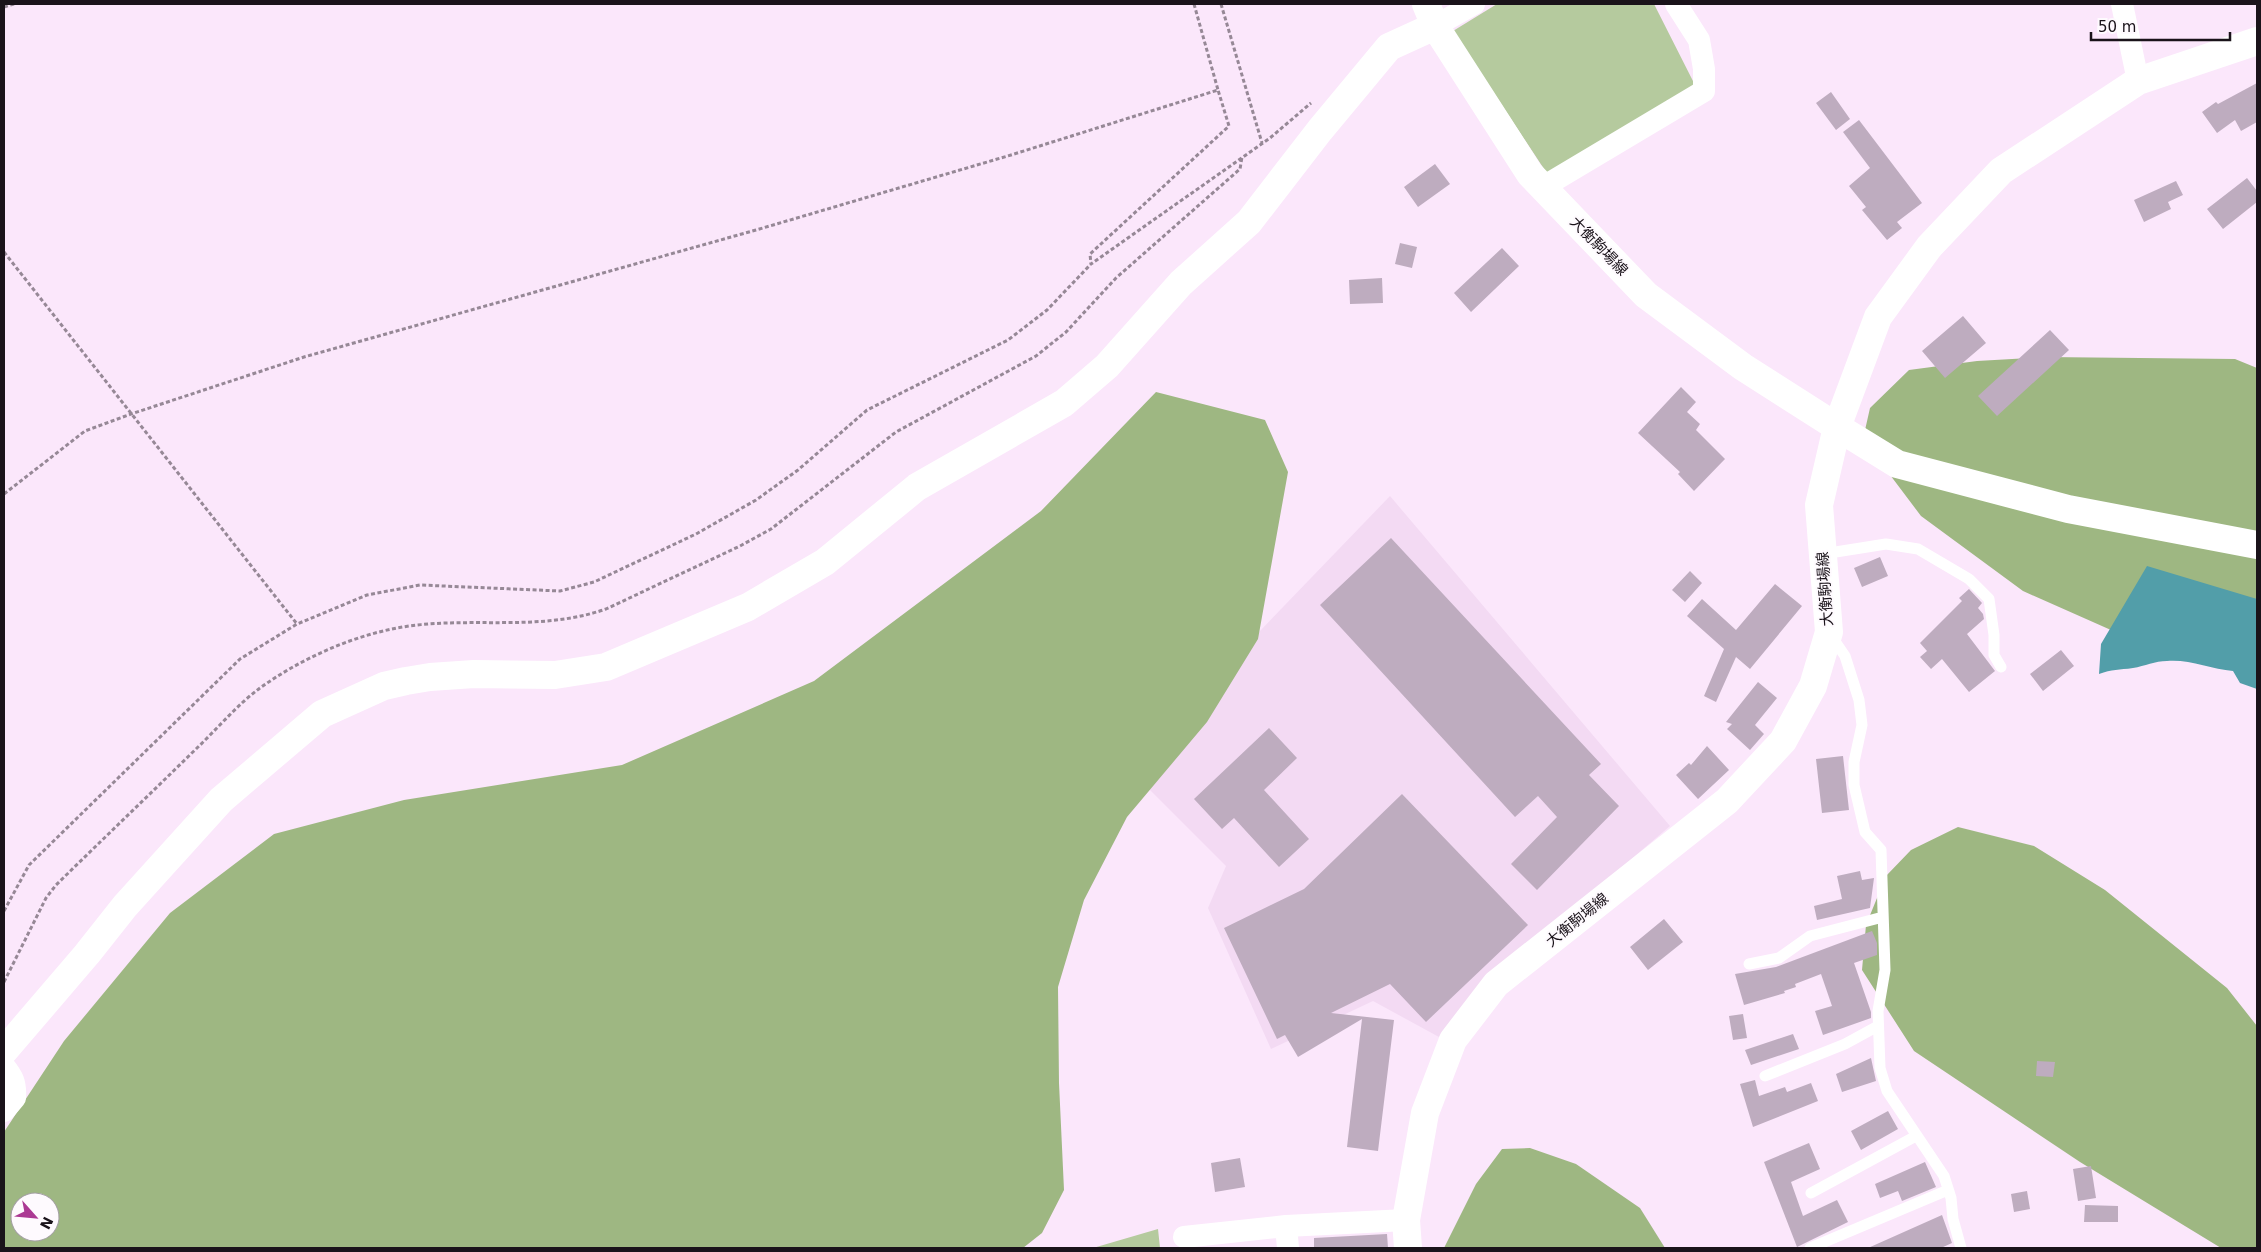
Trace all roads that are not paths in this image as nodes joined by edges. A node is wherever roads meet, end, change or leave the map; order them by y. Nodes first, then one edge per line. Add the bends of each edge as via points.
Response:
1 (1474, 4) edge
2 (1676, 4) edge
3 (2122, 4) edge
4 (1430, 15) edge
5 (2257, 41) edge
6 (2138, 81) junction
7 (1543, 187) junction
8 (1837, 427) junction
9 (2257, 545) edge
10 (1823, 554) junction
11 (1829, 632) junction
12 (2001, 668) dead end
13 (1883, 917) junction
14 (1749, 964) dead end
15 (1878, 1026) junction
16 (4, 1051) edge
17 (4, 1066) edge
18 (1765, 1076) dead end
19 (4, 1111) edge
20 (1916, 1136) junction
21 (1948, 1190) junction
22 (1811, 1193) dead end
23 (1406, 1220) junction
24 (1286, 1226) junction
25 (1184, 1236) dead end
26 (1288, 1248) edge
27 (1408, 1248) edge
28 (1810, 1248) edge
29 (1961, 1248) edge

1 - 4 street
2 - 7 street via 1699,40 1704,91
3 - 6 street
4 - 7 street, 大衡駒場線 via 1530,174
4 - 16 street via 1389,47 1249,222 1180,283 1107,366 1064,403 916,487 825,562 748,607 606,667 555,675 474,674 406,680 384,686 322,714 221,800 125,906
5 - 6 street
6 - 8 street via 2001,171 1929,247 1878,317
7 - 8 street, 大衡駒場線 via 1646,295 1743,367
8 - 9 street via 1897,464 2068,509
8 - 10 street, 大衡駒場線 via 1819,505
10 - 11 street, 大衡駒場線
10 - 12 lane via 1886,544 1918,549 1969,579 1989,599 1994,655
11 - 13 lane via 1845,656 1858,700 1862,725 1854,762 1854,786 1865,832 1882,850
11 - 23 street, 大衡駒場線 via 1813,686 1783,741 1727,801 1496,984 1453,1040 1425,1113
13 - 14 lane via 1810,936 1779,958
13 - 15 lane via 1885,970
15 - 18 lane via 1845,1044
15 - 20 lane via 1880,1068 1887,1091
17 - 19 street via 14,1078 16,1087 16,1098
20 - 21 lane via 1944,1176
20 - 22 lane
21 - 28 lane
21 - 29 lane
23 - 24 street
23 - 27 street, 大衡駒場線
24 - 25 street
24 - 26 street

